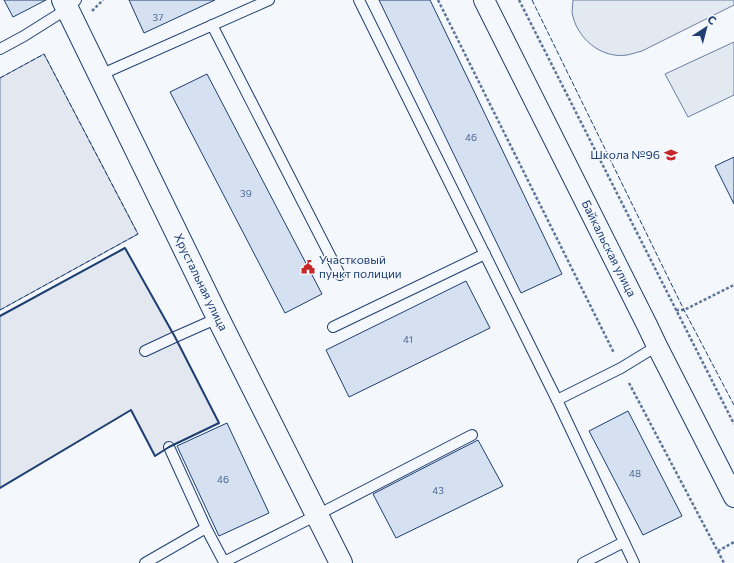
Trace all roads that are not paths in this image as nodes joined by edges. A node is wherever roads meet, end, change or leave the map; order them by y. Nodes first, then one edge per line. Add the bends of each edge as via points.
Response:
1 (268, 0) edge
2 (359, 0) edge
3 (484, 0) edge
4 (69, 3) edge
5 (212, 25) junction
6 (0, 49) edge
7 (100, 75) junction
8 (485, 254) junction
9 (340, 275) dead end
10 (218, 318) junction
11 (333, 327) dead end
12 (656, 346) junction
13 (145, 351) dead end
14 (557, 400) junction
15 (472, 435) dead end
16 (169, 447) dead end
17 (734, 498) edge
18 (317, 515) junction
19 (206, 528) junction
20 (624, 542) junction
21 (223, 562) edge
22 (145, 563) edge
23 (341, 563) edge
24 (583, 563) edge
25 (634, 563) edge

1 - 5 lane
2 - 8 lane
3 - 12 street, Байкальская улица
4 - 6 lane via 24,36
4 - 7 street, Хрустальная улица
5 - 7 lane
5 - 9 lane
7 - 10 street, Хрустальная улица
8 - 11 lane
8 - 14 lane
10 - 13 lane
10 - 18 street, Хрустальная улица
12 - 14 lane via 621,368
12 - 17 street, Байкальская улица
14 - 20 lane
15 - 18 lane
16 - 19 lane
18 - 21 lane
18 - 23 street, Хрустальная улица
19 - 21 lane
19 - 22 lane
20 - 24 lane
20 - 25 lane

